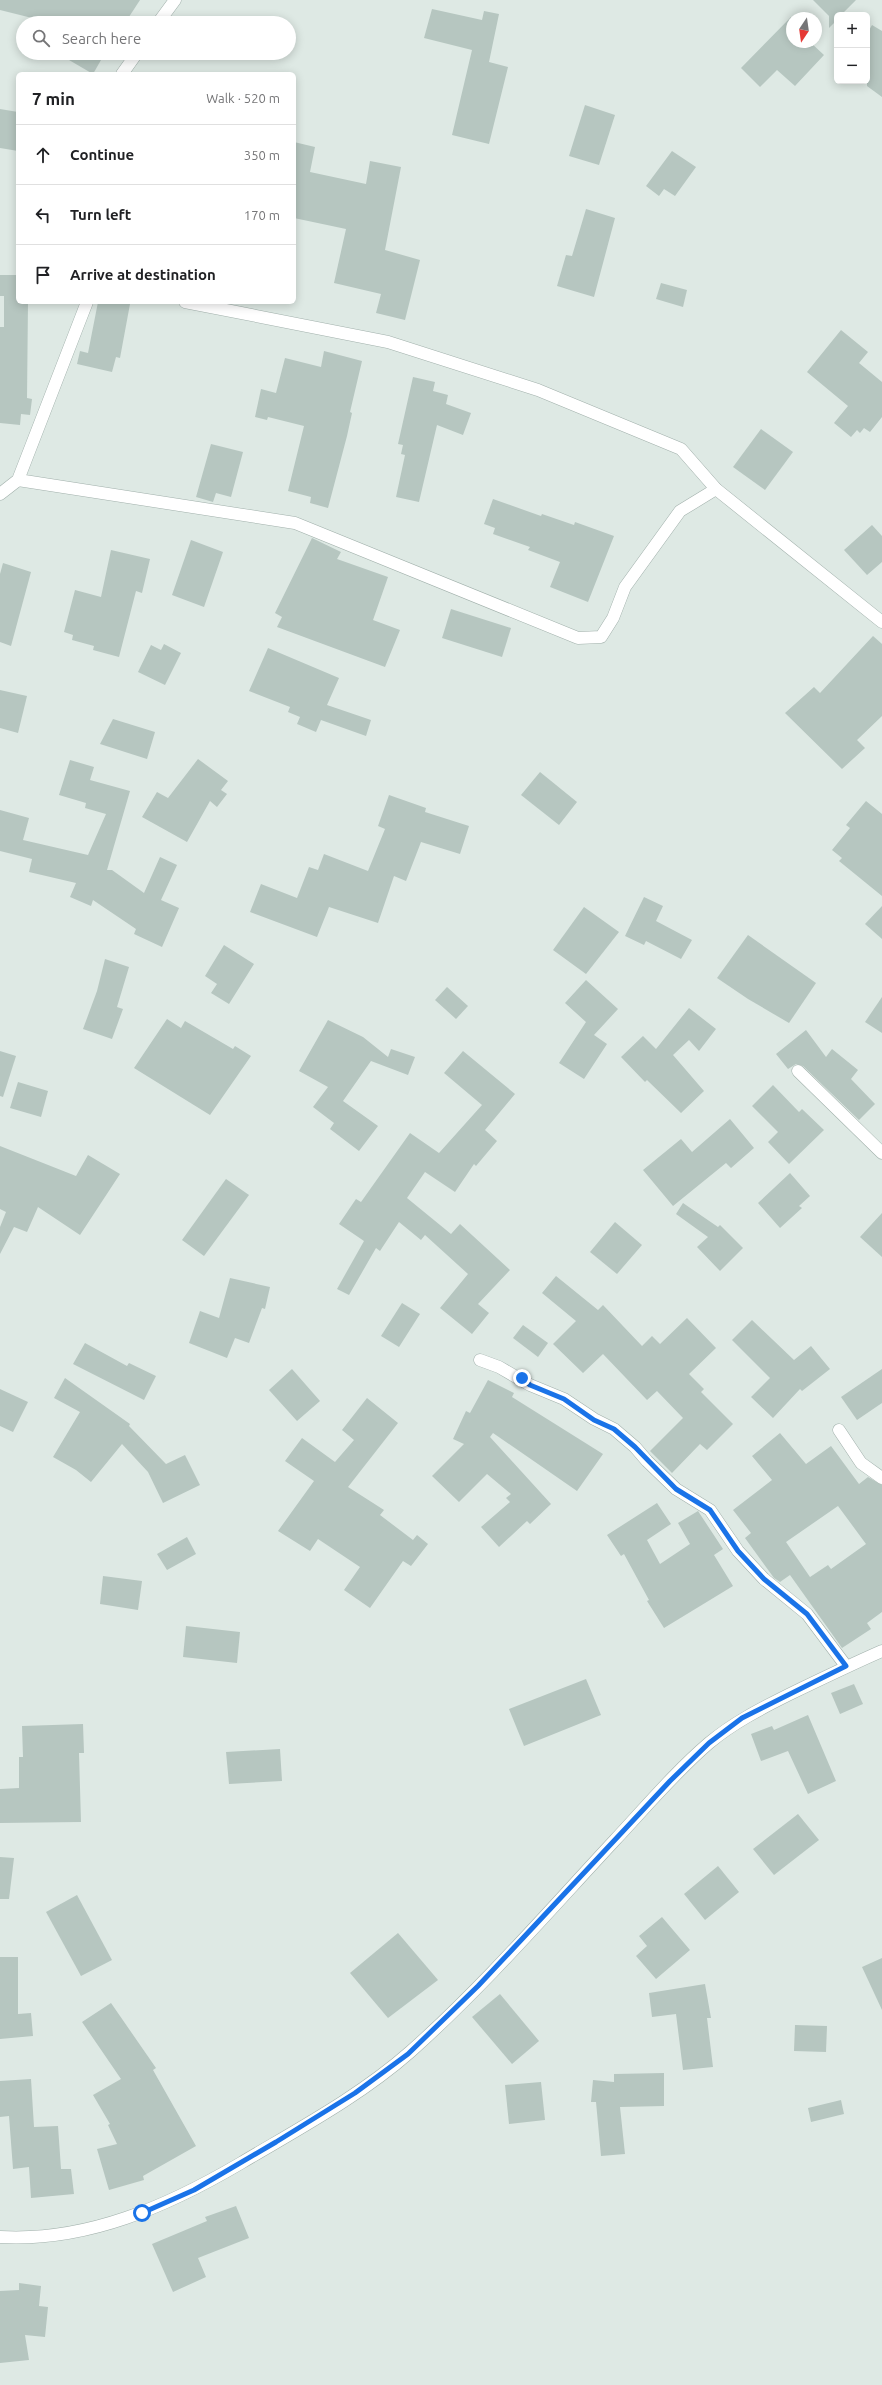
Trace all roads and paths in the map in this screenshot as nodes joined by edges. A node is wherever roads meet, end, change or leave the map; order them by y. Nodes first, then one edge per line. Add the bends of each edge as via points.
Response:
1 (175, 0) edge
2 (163, 16) edge
3 (132, 60) edge
4 (123, 72) edge
5 (85, 304) edge
6 (195, 304) edge
7 (18, 480) junction
8 (716, 488) junction
9 (0, 494) edge
10 (882, 622) edge
11 (798, 1071) dead end
12 (882, 1153) edge
13 (480, 1360) dead end
14 (839, 1430) dead end
15 (882, 1478) edge
16 (882, 1651) edge
17 (846, 1666) junction
18 (0, 2238) edge

1 - 2 street
3 - 4 street
5 - 7 street
6 - 8 street via 388,342 538,390 681,449
7 - 8 street via 295,523 578,638 601,637 613,618 625,587 680,511
7 - 9 street
8 - 10 street
11 - 12 street
13 - 17 street via 500,1366 530,1385 564,1399 594,1420 614,1429 676,1489 710,1510 738,1551 764,1579 807,1614
14 - 15 street via 861,1463
16 - 17 street
17 - 18 street via 742,1718 709,1743 670,1781 478,1986 408,2054 355,2093 194,2190 142,2213 82,2231 20,2239

